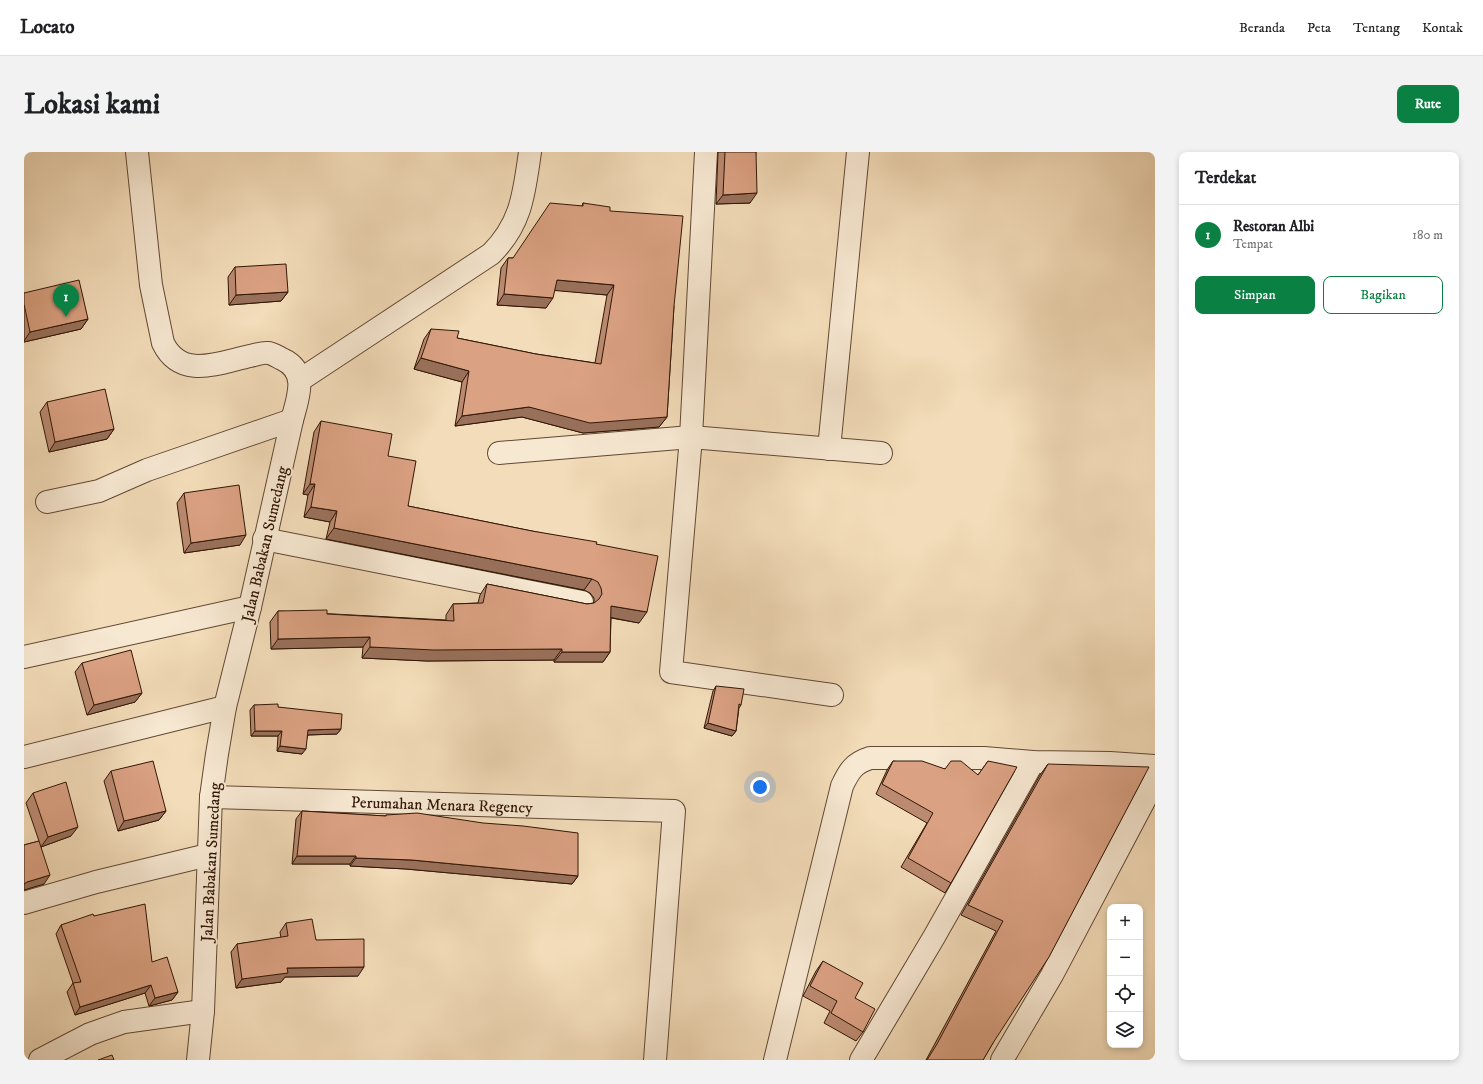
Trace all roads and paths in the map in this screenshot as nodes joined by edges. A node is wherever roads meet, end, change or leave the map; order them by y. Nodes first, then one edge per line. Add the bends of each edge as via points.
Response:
1 (137, 152) edge
2 (530, 152) edge
3 (706, 152) edge
4 (858, 152) edge
5 (300, 380) junction
6 (292, 420) junction
7 (691, 437) junction
8 (829, 449) junction
9 (499, 453) dead end
10 (881, 453) dead end
11 (47, 502) dead end
12 (264, 539) junction
13 (582, 602) edge
14 (250, 608) junction
15 (24, 657) edge
16 (832, 695) dead end
17 (224, 707) junction
18 (24, 757) edge
19 (1033, 762) junction
20 (1155, 766) edge
21 (1155, 780) edge
22 (211, 798) junction
23 (208, 855) junction
24 (24, 903) edge
25 (203, 1011) junction
26 (40, 1060) edge
27 (198, 1060) edge
28 (655, 1060) edge
29 (775, 1060) edge
30 (861, 1060) edge
31 (1002, 1060) edge

1 - 5 street via 151,285 163,343 168,352 179,362 198,367 268,352 289,362
2 - 5 street via 523,200 514,226 491,254
3 - 7 street
4 - 8 street
5 - 6 street, Jalan Babakan Sumedang via 299,397
6 - 11 street via 147,470 99,491
6 - 12 street, Jalan Babakan Sumedang
7 - 8 street
7 - 9 street
7 - 16 street via 671,672
8 - 10 street
12 - 13 street
12 - 14 street, Jalan Babakan Sumedang
14 - 15 street
14 - 17 street, Jalan Babakan Sumedang
17 - 18 street
17 - 22 street, Jalan Babakan Sumedang
19 - 20 street
19 - 29 street via 984,758 870,758 859,761 852,768 842,786
19 - 30 street
21 - 31 street via 1052,975
22 - 23 street, Jalan Babakan Sumedang
22 - 28 street, Perumahan Menara Regency via 674,811
23 - 24 street via 96,882
23 - 25 street, Jalan Babakan Sumedang
25 - 26 street via 124,1022 90,1034
25 - 27 street, Jalan Babakan Sumedang

